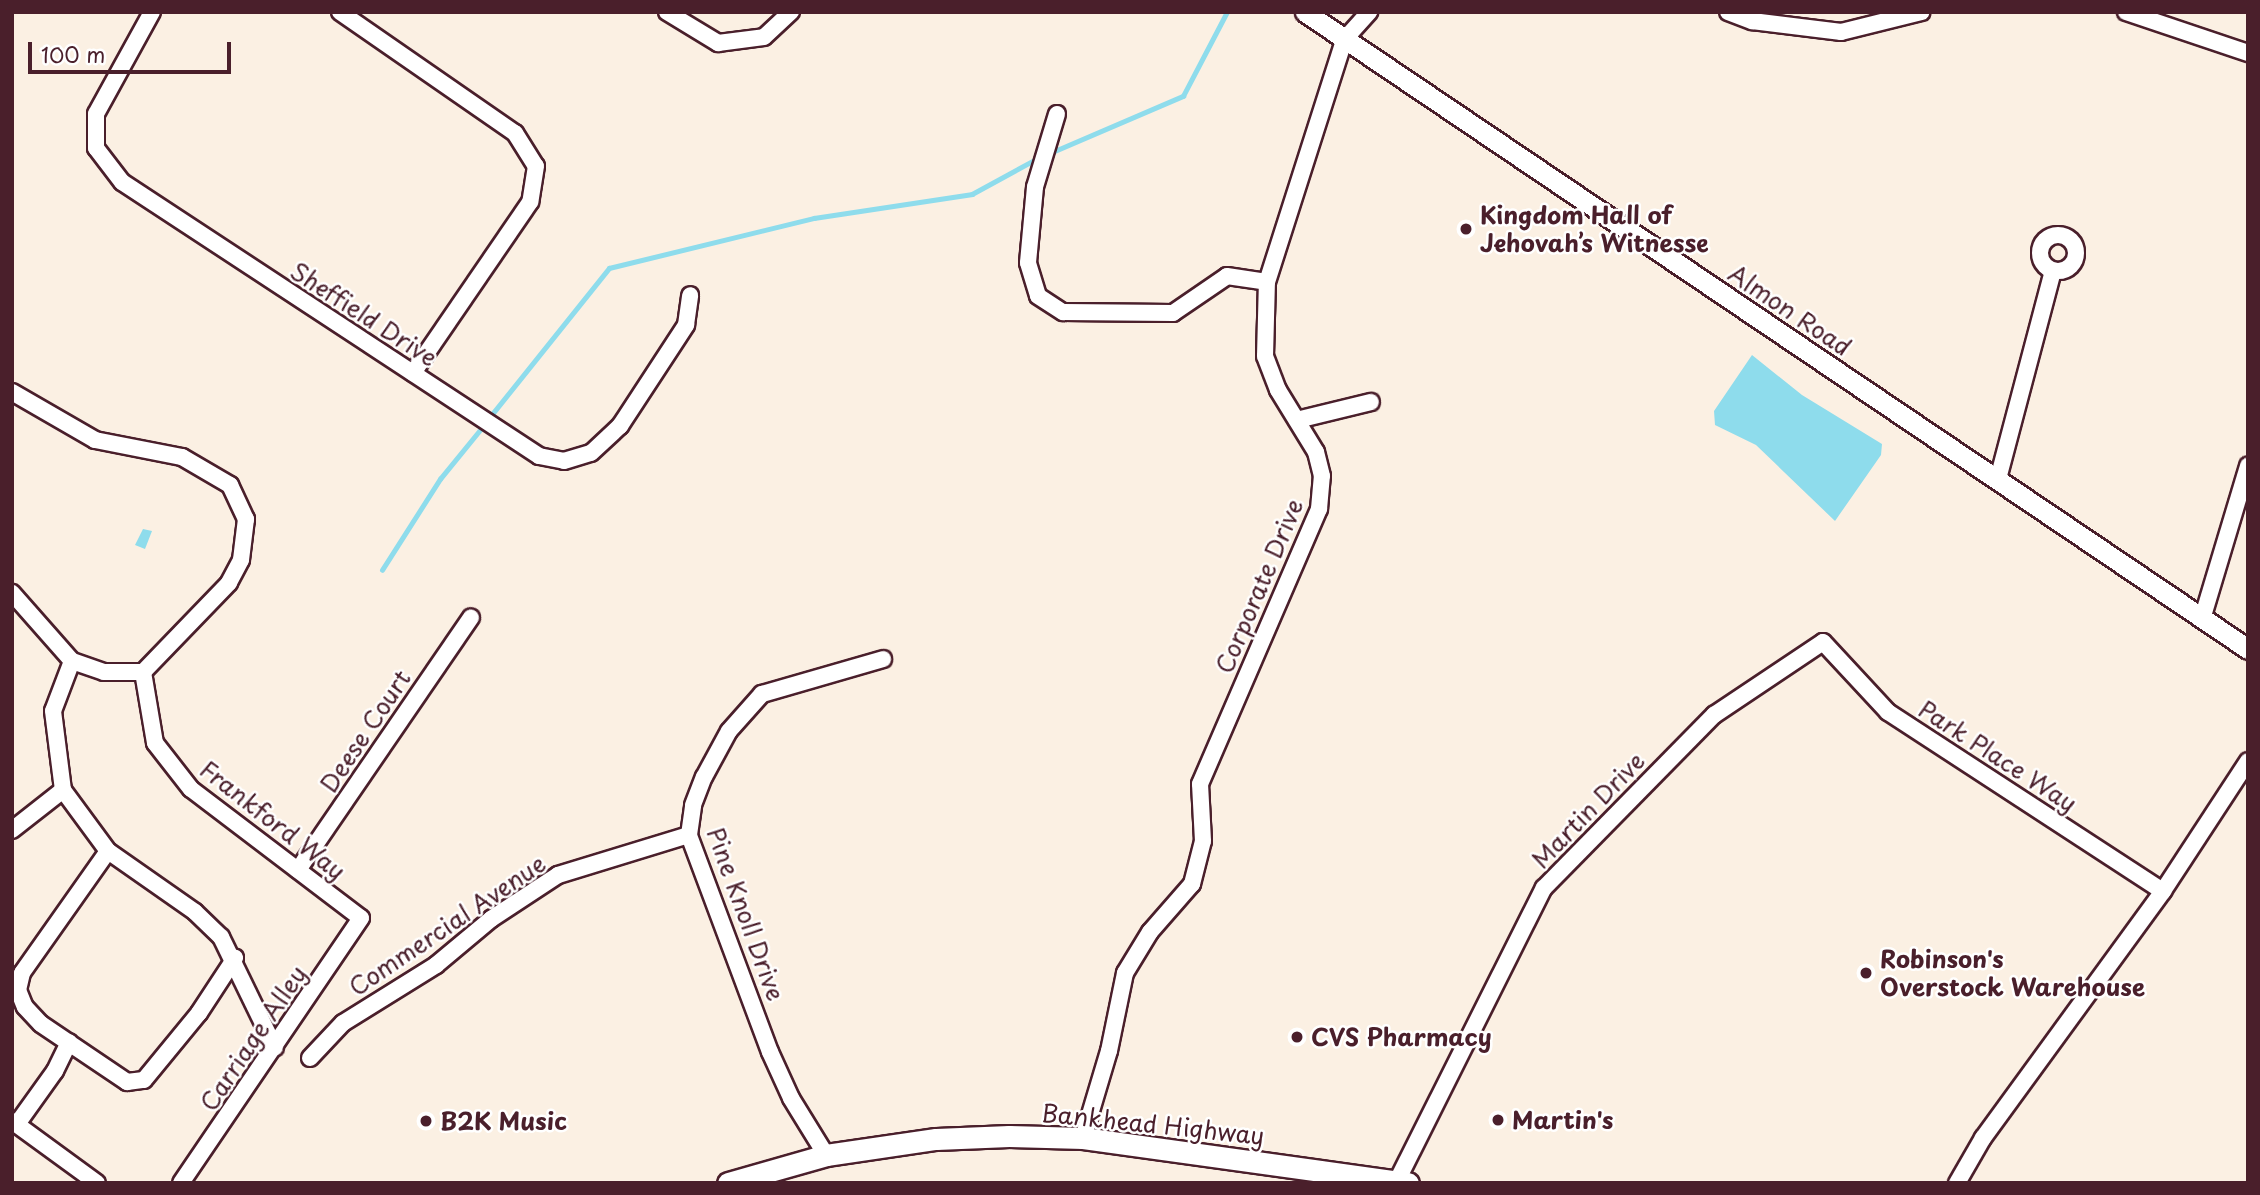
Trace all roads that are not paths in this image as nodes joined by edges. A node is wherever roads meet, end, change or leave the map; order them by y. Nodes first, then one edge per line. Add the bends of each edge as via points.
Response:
1 (152, 12) edge
2 (340, 12) edge
3 (667, 12) edge
4 (791, 12) edge
5 (1305, 12) edge
6 (1369, 12) edge
7 (1728, 12) edge
8 (1922, 12) edge
9 (2126, 12) edge
10 (1344, 40) junction
11 (2248, 53) edge
12 (1057, 114) dead end
13 (2053, 271) dead end
14 (1267, 282) junction
15 (690, 295) dead end
16 (413, 373) junction
17 (13, 394) edge
18 (1371, 402) dead end
19 (1297, 420) junction
20 (2248, 466) edge
21 (1998, 479) junction
22 (12, 593) edge
23 (471, 617) dead end
24 (2203, 617) junction
25 (1823, 642) joint
26 (2248, 649) edge
27 (883, 659) dead end
28 (72, 661) junction
29 (143, 672) junction
30 (2248, 761) edge
31 (63, 790) junction
32 (12, 830) edge
33 (689, 835) junction
34 (108, 851) junction
35 (298, 870) junction
36 (2163, 891) junction
37 (361, 918) joint
38 (234, 958) junction
39 (69, 1042) junction
40 (275, 1048) junction
41 (310, 1058) dead end
42 (14, 1123) edge
43 (1083, 1138) junction
44 (826, 1155) junction
45 (1400, 1182) edge
46 (97, 1183) edge
47 (181, 1183) edge
48 (728, 1183) edge
49 (1958, 1183) edge

1 - 16 street, Sheffield Drive via 96,114 96,148 122,182
2 - 16 street via 515,133 536,166 530,202
3 - 4 street via 718,43 764,37
5 - 10 street, Almon Road
6 - 10 street
7 - 8 street via 1841,33
9 - 11 street
10 - 14 street, Corporate Drive
10 - 21 street, Almon Road
12 - 14 street via 1035,187 1028,262 1038,296 1063,312 1173,313 1227,276
13 - 21 street
14 - 19 street, Corporate Drive via 1265,356 1278,390
15 - 16 street, Sheffield Drive via 686,325 620,426 590,453 564,461 539,456
17 - 29 street via 95,440 182,457 230,485 246,519 241,561 229,583
18 - 19 street
19 - 43 street, Corporate Drive via 1320,465 1319,509 1200,784 1203,841 1192,884 1150,932 1125,973 1110,1051
20 - 24 street
21 - 24 street, Almon Road
22 - 28 street
23 - 35 street, Deese Court
24 - 26 street, Almon Road
25 - 36 street, Park Place Way via 1888,712
25 - 45 street, Martin Drive via 1714,715 1544,888
27 - 33 street, Pine Knoll Drive via 762,694 729,731 704,777
28 - 29 street via 104,672
28 - 31 street via 53,711
29 - 35 street, Frankford Way via 155,743 191,789
30 - 36 street
31 - 32 street
31 - 34 street
33 - 41 street, Commercial Avenue via 558,875 491,919 436,965 343,1023
33 - 44 street, Pine Knoll Drive via 771,1052 791,1098
34 - 38 street via 195,912
34 - 39 street via 22,973 18,990 25,1007
35 - 37 street, Frankford Way
36 - 49 street via 1983,1138
37 - 40 street, Carriage Alley
38 - 39 street via 199,1013 144,1080 127,1082
38 - 40 street
39 - 42 street via 55,1072
40 - 47 street, Carriage Alley
42 - 46 street
43 - 44 main road, Bankhead Highway via 936,1139
43 - 45 main road, Bankhead Highway
44 - 48 main road, Bankhead Highway

